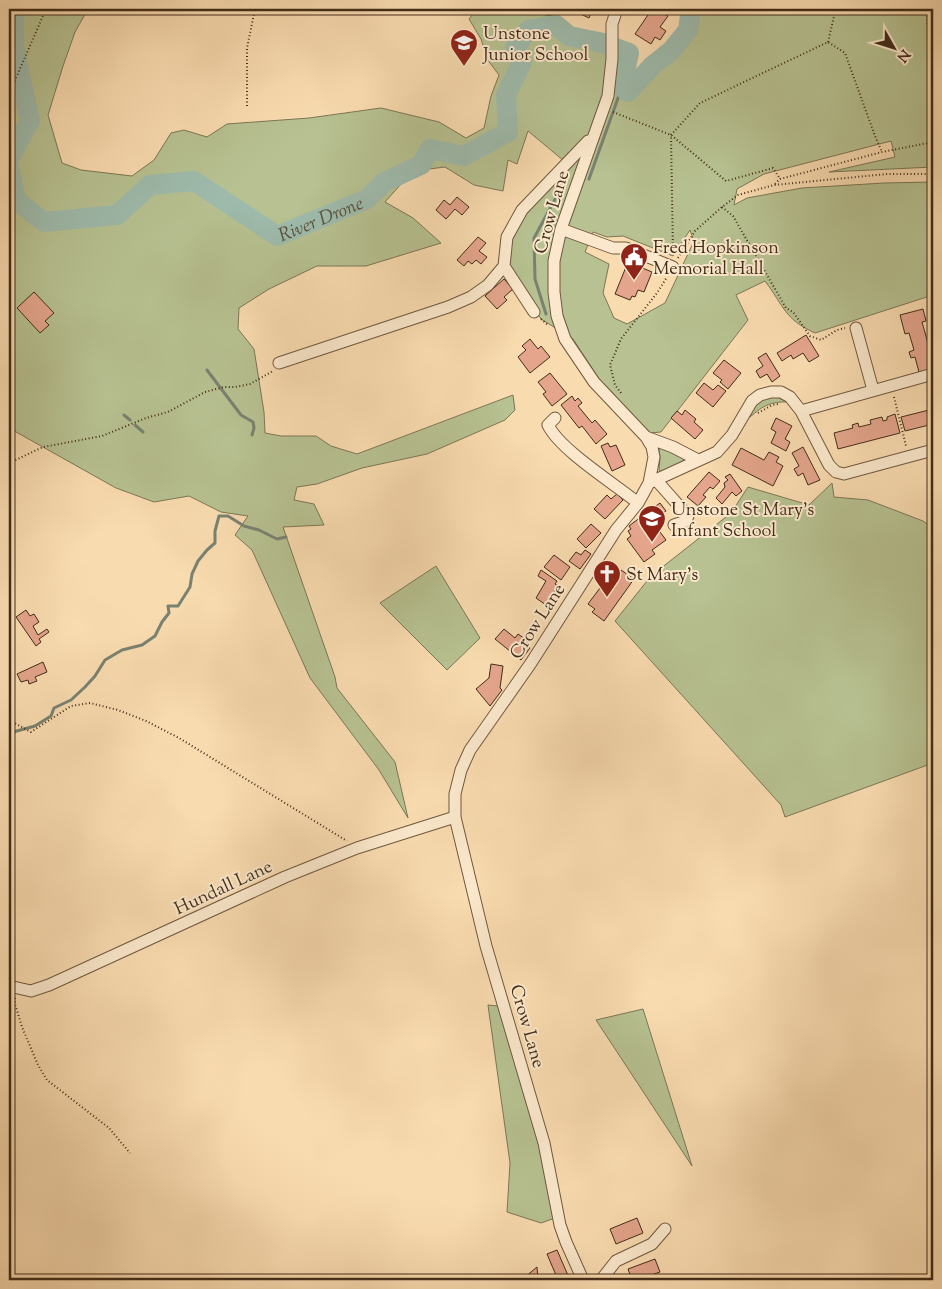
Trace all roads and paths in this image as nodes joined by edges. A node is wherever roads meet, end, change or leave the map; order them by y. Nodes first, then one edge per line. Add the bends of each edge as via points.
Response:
1 (46, 9) edge
2 (255, 9) edge
3 (618, 9) edge
4 (850, 9) edge
5 (927, 9) edge
6 (828, 42) junction
7 (9, 94) edge
8 (247, 106) dead end
9 (604, 109) junction
10 (671, 135) junction
11 (593, 136) junction
12 (932, 142) edge
13 (882, 152) junction
14 (933, 174) edge
15 (780, 180) junction
16 (774, 185) junction
17 (722, 207) junction
18 (561, 229) junction
19 (504, 266) junction
20 (673, 267) junction
21 (534, 312) dead end
22 (856, 328) joint
23 (279, 364) joint
24 (933, 374) edge
25 (891, 385) junction
26 (873, 390) junction
27 (625, 400) dead end
28 (784, 403) dead end
29 (801, 411) junction
30 (755, 416) dead end
31 (555, 418) dead end
32 (646, 437) junction
33 (933, 450) edge
34 (908, 456) junction
35 (698, 460) junction
36 (9, 462) edge
37 (653, 482) junction
38 (638, 503) junction
39 (674, 525) dead end
40 (9, 720) edge
41 (455, 817) junction
42 (357, 848) junction
43 (12, 987) edge
44 (130, 1153) dead end
45 (665, 1230) dead end
46 (583, 1280) edge
47 (601, 1280) edge

1 - 7 path
2 - 8 path via 247,48
3 - 9 street, Crow Lane via 612,24 612,59
4 - 6 path via 835,12
5 - 12 path
6 - 10 path via 700,104
6 - 13 path via 845,53
9 - 10 path
9 - 11 street, Crow Lane
10 - 15 path via 726,181 773,168
10 - 20 path
11 - 18 street, Crow Lane
11 - 19 street via 522,210 508,237
12 - 13 path
13 - 15 path
14 - 16 path via 887,174
15 - 16 path
16 - 17 path via 738,195
17 - 20 path via 695,231
17 - 22 path via 733,216 786,308 794,312 810,336 821,340 837,330
18 - 20 street via 613,248 626,248
18 - 32 street, Crow Lane via 554,261 554,292 557,316 565,339 594,382
19 - 21 street
19 - 23 street via 488,285 471,297
20 - 27 path via 621,339 610,365
22 - 26 street
23 - 36 path via 272,373 250,384 206,392 168,412 102,436 43,447
24 - 25 street
25 - 26 street
25 - 34 path
26 - 29 street
28 - 30 path via 772,404
29 - 34 street via 829,465 836,472 844,474
29 - 35 street via 790,397 781,392 760,395 745,410 724,445 717,452
31 - 38 street via 548,425 557,437
32 - 35 street
32 - 37 street, Crow Lane via 654,457
33 - 34 street
35 - 37 street
37 - 38 street, Crow Lane
37 - 39 street via 688,516 686,521
38 - 41 street, Crow Lane via 616,530 531,663 470,750 460,770
40 - 42 path via 31,732 71,706 90,703 118,710 179,738
41 - 42 street, Hundall Lane
41 - 46 street, Crow Lane via 486,946 544,1143 560,1225
42 - 43 street, Hundall Lane via 285,877 49,985 32,991
43 - 44 path via 22,1026 47,1080 109,1128
45 - 47 street via 652,1244 616,1261

